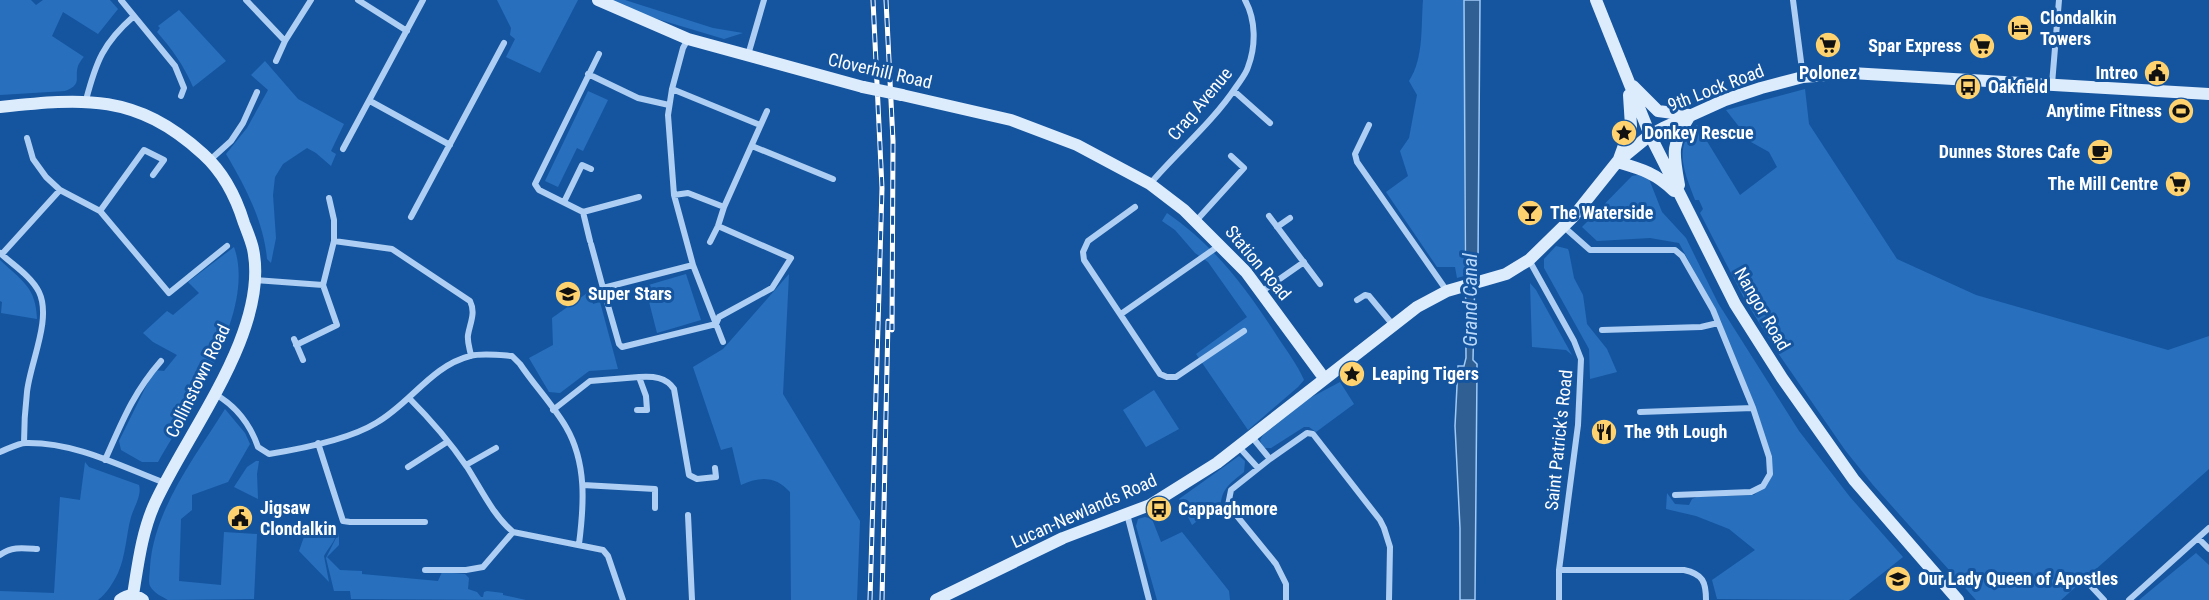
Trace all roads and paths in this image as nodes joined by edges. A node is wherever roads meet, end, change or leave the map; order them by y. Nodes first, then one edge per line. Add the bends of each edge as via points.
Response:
1 (121, 0) edge
2 (246, 0) edge
3 (311, 0) edge
4 (358, 0) edge
5 (423, 0) edge
6 (598, 0) edge
7 (764, 0) edge
8 (1245, 0) edge
9 (1596, 0) edge
10 (1793, 0) edge
11 (2059, 0) edge
12 (134, 16) junction
13 (407, 31) junction
14 (688, 39) junction
15 (285, 41) junction
16 (504, 43) dead end
17 (598, 54) dead end
18 (748, 56) junction
19 (276, 61) dead end
20 (588, 74) junction
21 (1803, 77) junction
22 (1629, 81) junction
23 (2052, 84) junction
24 (672, 89) junction
25 (1234, 90) junction
26 (257, 92) dead end
27 (2209, 94) edge
28 (181, 96) dead end
29 (86, 100) junction
30 (370, 101) junction
31 (669, 105) junction
32 (0, 107) edge
33 (767, 111) dead end
34 (1690, 116) junction
35 (1270, 123) dead end
36 (760, 125) junction
37 (1369, 125) dead end
38 (1650, 135) junction
39 (27, 138) dead end
40 (450, 145) junction
41 (752, 146) junction
42 (343, 148) dead end
43 (1231, 156) dead end
44 (210, 160) junction
45 (1617, 162) junction
46 (591, 169) dead end
47 (153, 175) dead end
48 (833, 179) dead end
49 (1150, 184) junction
50 (60, 190) junction
51 (674, 195) junction
52 (639, 197) dead end
53 (329, 198) dead end
54 (1681, 199) junction
55 (564, 202) junction
56 (724, 207) junction
57 (1135, 207) dead end
58 (100, 211) junction
59 (583, 212) junction
60 (1269, 216) dead end
61 (411, 217) dead end
62 (1290, 218) dead end
63 (1196, 221) junction
64 (718, 226) junction
65 (1277, 227) junction
66 (1564, 227) junction
67 (334, 241) junction
68 (710, 242) dead end
69 (1221, 245) junction
70 (226, 246) dead end
71 (1, 254) edge
72 (1528, 260) junction
73 (1304, 262) junction
74 (693, 266) junction
75 (255, 280) junction
76 (1320, 284) dead end
77 (323, 285) junction
78 (603, 288) junction
79 (1447, 291) junction
80 (1261, 292) junction
81 (1357, 300) dead end
82 (1121, 314) junction
83 (1718, 323) junction
84 (716, 324) junction
85 (1393, 325) junction
86 (1602, 330) dead end
87 (1244, 332) dead end
88 (723, 342) dead end
89 (471, 356) junction
90 (303, 360) dead end
91 (161, 361) dead end
92 (639, 377) junction
93 (1324, 378) junction
94 (214, 394) junction
95 (409, 398) junction
96 (1753, 408) junction
97 (553, 410) junction
98 (637, 410) dead end
99 (1640, 412) dead end
100 (1252, 437) junction
101 (447, 442) junction
102 (24, 443) junction
103 (318, 443) junction
104 (1239, 447) junction
105 (496, 448) dead end
106 (0, 452) edge
107 (1270, 459) junction
108 (105, 460) junction
109 (465, 465) junction
110 (408, 467) dead end
111 (715, 468) dead end
112 (1258, 468) junction
113 (165, 483) junction
114 (583, 486) junction
115 (1675, 495) dead end
116 (655, 508) dead end
117 (1127, 514) junction
118 (688, 515) dead end
119 (425, 522) dead end
120 (2209, 528) edge
121 (513, 532) junction
122 (2198, 538) junction
123 (579, 544) junction
124 (37, 549) dead end
125 (2209, 549) edge
126 (0, 555) edge
127 (425, 570) dead end
128 (1559, 570) junction
129 (2090, 585) dead end
130 (138, 598) edge
131 (120, 600) edge
132 (622, 600) edge
133 (692, 600) edge
134 (936, 600) edge
135 (1149, 600) edge
136 (1286, 600) edge
137 (1389, 600) edge
138 (1559, 600) edge
139 (1706, 600) edge
140 (1958, 600) edge
141 (2104, 600) edge
142 (2129, 600) edge

1 - 12 street
2 - 15 street
3 - 15 street
4 - 13 street
5 - 13 street
6 - 14 street, Cloverhill Road
7 - 18 street
8 - 25 street, Crag Avenue via 1252,19 1253,51 1248,69
9 - 22 street, Nangor Road
10 - 21 street
11 - 23 street
12 - 28 street via 175,66 184,88
12 - 29 street via 110,40 95,66
13 - 30 street
14 - 18 street, Cloverhill Road
14 - 24 street
15 - 19 street
16 - 40 street
17 - 20 street
18 - 49 street, Cloverhill Road, bridge via 1011,120 1077,145
20 - 31 street via 638,98
20 - 55 street via 535,184
21 - 23 street, 9th Lock Road via 1868,73
21 - 34 street, 9th Lock Road via 1752,90
22 - 34 street via 1658,111
22 - 38 street, Nangor Road
22 - 45 street via 1631,126
23 - 27 street, 9th Lock Road
24 - 31 street
24 - 36 street
25 - 35 street
25 - 49 street, Crag Avenue
26 - 44 street via 231,141
29 - 32 street, Collinstown Road
29 - 44 street, Collinstown Road via 137,110 168,127
30 - 40 street
30 - 42 street
31 - 51 street
33 - 36 street
34 - 38 street, 9th Lock Road
34 - 54 street via 1674,150
36 - 41 street
37 - 79 street via 1355,154 1357,162
38 - 45 street, 9th Lock Road
38 - 54 street, Nangor Road
39 - 50 street via 33,159
40 - 61 street
41 - 48 street
41 - 56 street
43 - 63 street via 1244,168
44 - 75 street, Collinstown Road via 238,204 253,250
45 - 54 street via 1647,170
45 - 66 street, 9th Lock Road
46 - 55 street via 582,165
47 - 58 street via 164,160 144,150
49 - 63 street, Station Road
50 - 58 street
50 - 71 street
51 - 56 street via 688,193
51 - 74 street
52 - 59 street
53 - 67 street
54 - 140 street, Nangor Road via 1735,304 1807,415 1854,480
55 - 59 street
56 - 64 street
57 - 82 street via 1088,241 1083,252 1084,260
58 - 70 street via 169,293
59 - 78 street
60 - 65 street
62 - 65 street
63 - 69 street, Station Road
64 - 68 street
64 - 84 street via 790,258 772,288 719,317
65 - 73 street
66 - 72 street, 9th Lock Road
66 - 83 street via 1590,250 1675,250
67 - 77 street
67 - 89 street via 392,249 470,301 473,317 467,338
69 - 80 street, Station Road
69 - 82 street
71 - 102 street via 28,278 43,305 44,318 27,392
72 - 79 street, 9th Lock Road via 1506,274
72 - 128 street, Saint Patrick's Road via 1581,359 1578,425
73 - 76 street
73 - 80 street
74 - 78 street
74 - 84 street
75 - 77 street
75 - 94 street, Collinstown Road via 242,334
77 - 90 street via 337,325 295,342
78 - 84 street via 622,347
79 - 85 street, 9th Lock Road
80 - 93 street, Station Road
81 - 85 street via 1369,296
82 - 87 street via 1160,374 1167,377 1176,377
83 - 86 street
83 - 96 street
84 - 88 street
85 - 93 street, 9th Lock Road
89 - 95 street via 448,365
89 - 97 street via 512,356
91 - 108 street via 129,406
92 - 97 street via 590,381
92 - 98 street via 647,410
92 - 111 street via 658,377 674,390 689,476 716,477
93 - 100 street, Lucan-Newlands Road
94 - 103 street via 233,406 252,430 258,447 269,454
94 - 113 street, Collinstown Road
95 - 101 street
95 - 103 street via 375,424
96 - 99 street
96 - 115 street via 1769,457 1770,474 1763,486 1750,492
97 - 114 street via 575,447
100 - 104 street, Lucan-Newlands Road
100 - 107 street
101 - 109 street
101 - 110 street
102 - 106 street
102 - 108 street via 66,447
103 - 119 street via 343,520
104 - 112 street
104 - 117 street, Lucan-Newlands Road via 1150,506
105 - 109 street
107 - 112 street
107 - 137 street via 1301,436 1313,434 1384,528 1390,547
108 - 113 street
109 - 121 street via 503,524
112 - 136 street via 1231,490 1228,505 1276,564 1286,584
113 - 130 street, Collinstown Road via 146,528
114 - 116 street via 655,489
114 - 123 street
117 - 134 street, Lucan-Newlands Road via 1063,538
117 - 135 street
118 - 133 street
120 - 122 street
121 - 123 street
121 - 127 street via 483,567
122 - 125 street
122 - 142 street
123 - 132 street via 603,550 608,556
124 - 126 street via 17,547
128 - 138 street, Saint Patrick's Road
128 - 139 street via 1684,570 1702,578
129 - 141 street
130 - 131 street via 127,596

